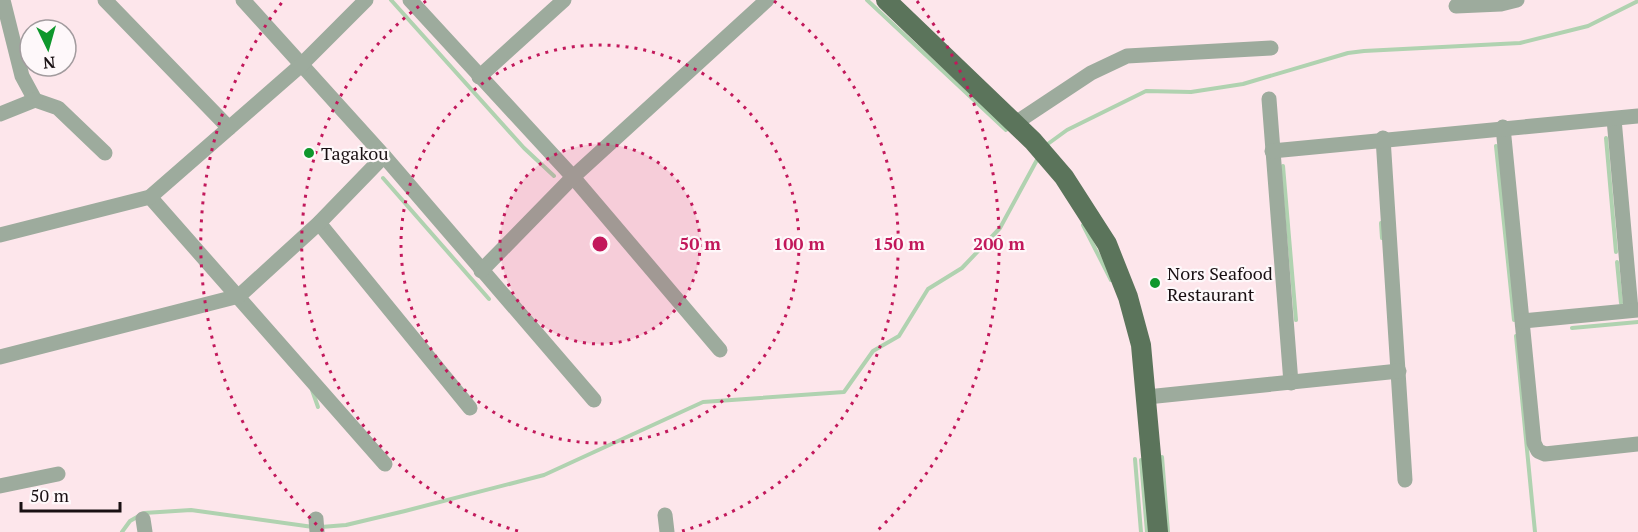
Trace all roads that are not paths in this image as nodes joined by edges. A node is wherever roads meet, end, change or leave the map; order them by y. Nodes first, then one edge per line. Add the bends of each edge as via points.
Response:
1 (3, 0) edge
2 (105, 0) edge
3 (243, 0) edge
4 (366, 0) edge
5 (410, 0) edge
6 (564, 0) edge
7 (767, 0) edge
8 (886, 0) edge
9 (1517, 0) edge
10 (1456, 6) dead end
11 (1271, 48) dead end
12 (300, 66) junction
13 (479, 77) junction
14 (1269, 99) dead end
15 (35, 100) junction
16 (0, 114) edge
17 (1638, 116) edge
18 (1614, 119) junction
19 (1014, 124) junction
20 (1503, 127) junction
21 (229, 128) junction
22 (1383, 138) junction
23 (1272, 151) junction
24 (105, 153) dead end
25 (384, 156) junction
26 (573, 177) junction
27 (150, 197) junction
28 (319, 223) junction
29 (0, 235) edge
30 (481, 271) junction
31 (239, 296) junction
32 (1634, 310) edge
33 (1523, 321) junction
34 (720, 350) dead end
35 (0, 357) edge
36 (1399, 370) junction
37 (1292, 383) junction
38 (1147, 397) junction
39 (594, 400) dead end
40 (470, 408) dead end
41 (1638, 444) edge
42 (385, 464) dead end
43 (58, 474) dead end
44 (1405, 480) dead end
45 (0, 486) edge
46 (665, 515) dead end
47 (667, 532) edge
48 (1158, 532) edge

1 - 15 street via 22,76
2 - 21 street
3 - 12 street
4 - 12 street
5 - 13 street
6 - 13 street
7 - 26 street
8 - 19 main road
9 - 10 street
11 - 19 street via 1127,56 1091,73
12 - 21 street
12 - 25 street
13 - 26 street
14 - 23 street
15 - 16 street
15 - 24 street via 58,108
17 - 18 street
18 - 20 street
18 - 32 street
19 - 38 main road via 1064,177 1107,244 1136,321
20 - 22 street
20 - 33 street
21 - 27 street
22 - 23 street
22 - 36 street
23 - 37 street
25 - 28 street
25 - 30 street
26 - 30 street
26 - 34 street
27 - 29 street
27 - 31 street
28 - 31 street
28 - 40 street
30 - 39 street
31 - 35 street
31 - 42 street
32 - 33 street
33 - 41 street via 1534,443 1538,451 1545,454
36 - 37 street
36 - 44 street
37 - 38 street
38 - 48 main road
43 - 45 street
46 - 47 street

